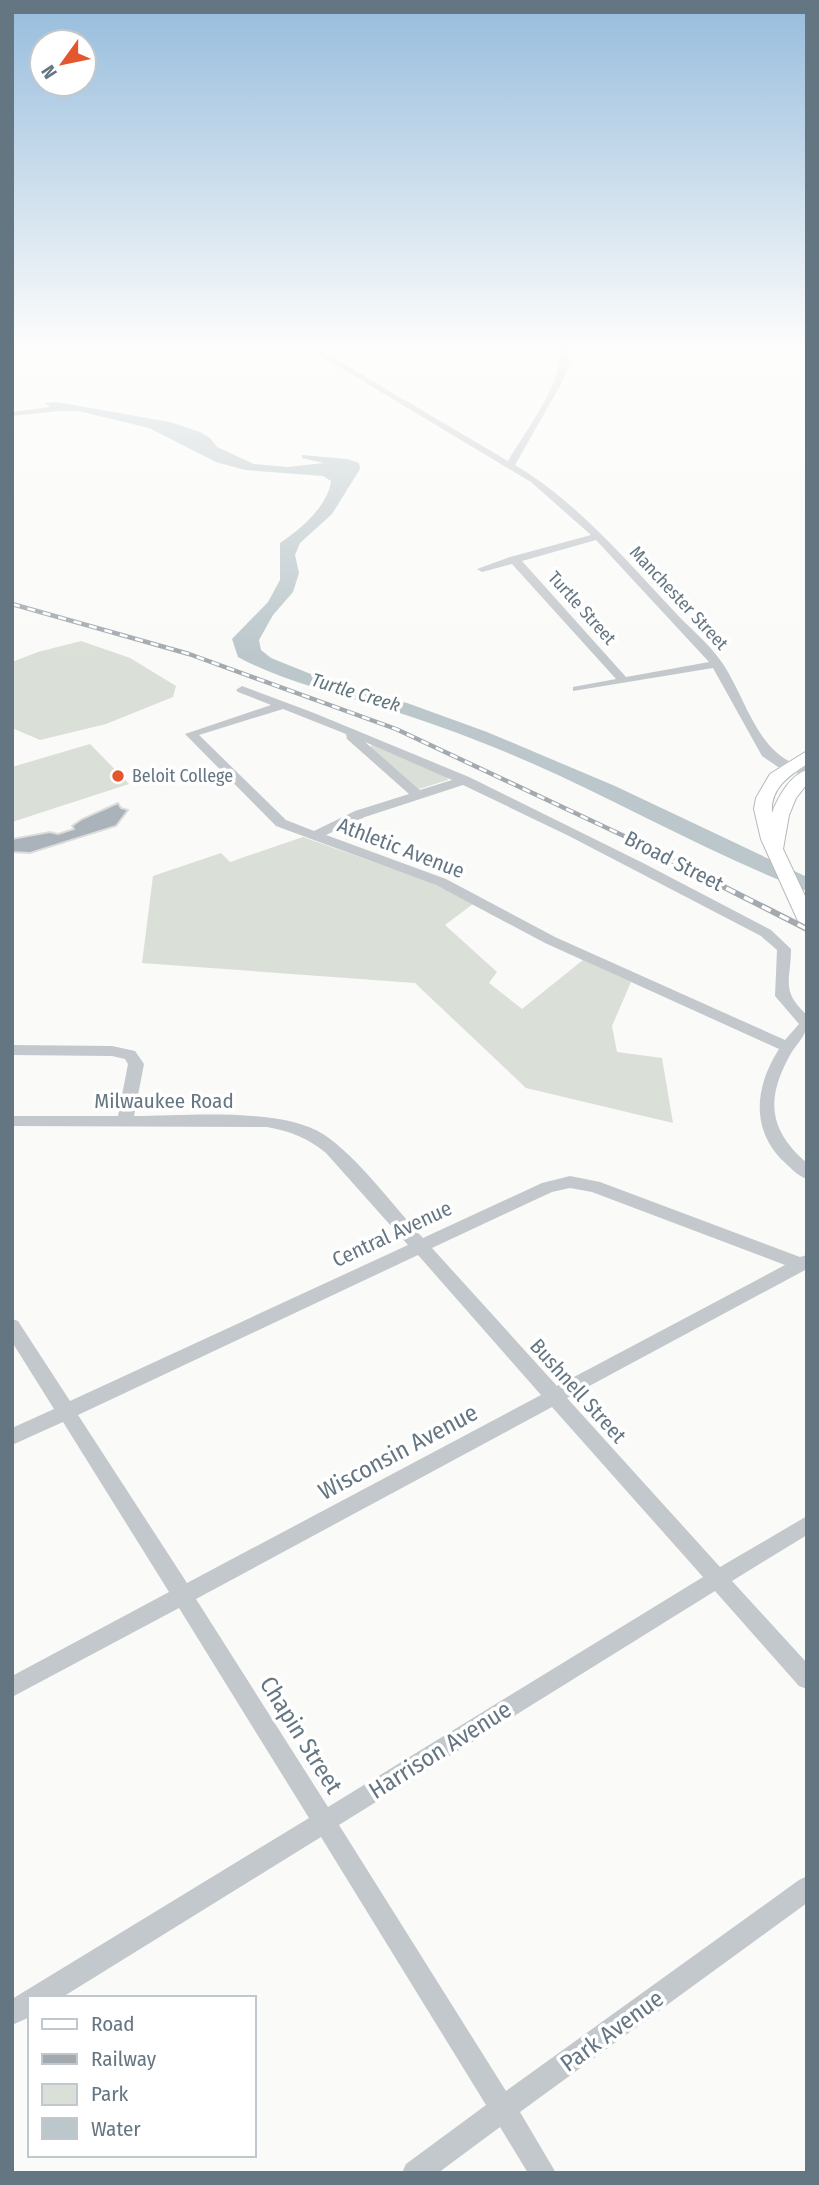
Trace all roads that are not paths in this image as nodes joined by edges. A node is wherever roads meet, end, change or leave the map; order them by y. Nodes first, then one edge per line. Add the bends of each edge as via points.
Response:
1 (488, 452) edge
2 (518, 452) edge
3 (510, 465) junction
4 (598, 536) junction
5 (514, 559) junction
6 (482, 569) dead end
7 (717, 664) junction
8 (624, 681) junction
9 (577, 689) dead end
10 (242, 690) dead end
11 (284, 705) junction
12 (338, 725) junction
13 (802, 767) edge
14 (465, 780) junction
15 (419, 796) junction
16 (313, 836) junction
17 (807, 921) edge
18 (807, 1024) edge
19 (785, 1046) junction
20 (12, 1050) edge
21 (12, 1121) edge
22 (125, 1122) junction
23 (313, 1134) joint
24 (807, 1173) edge
25 (419, 1246) junction
26 (804, 1263) edge
27 (12, 1326) edge
28 (554, 1398) junction
29 (67, 1411) junction
30 (12, 1437) edge
31 (807, 1524) edge
32 (717, 1579) junction
33 (184, 1595) junction
34 (807, 1679) edge
35 (12, 1687) edge
36 (324, 1822) junction
37 (807, 1888) edge
38 (41, 1996) edge
39 (28, 2004) edge
40 (12, 2013) edge
41 (503, 2110) junction
42 (415, 2173) edge
43 (542, 2173) edge

1 - 3 street, Manchester Street
2 - 3 street
3 - 4 street, Manchester Street via 555,495
4 - 5 street
4 - 7 street, Manchester Street
5 - 6 street
5 - 8 street, Turtle Street
7 - 8 street
7 - 13 street, Manchester Street via 766,753
8 - 9 street
10 - 11 street
11 - 12 street, Broad Street
11 - 16 street, Athletic Avenue via 191,734 271,815
12 - 14 street, Broad Street
12 - 15 street
13 - 17 main road via 776,832 777,850
14 - 15 street
14 - 18 street, Broad Street via 773,938 784,949 783,1000
15 - 16 street via 360,814
16 - 19 street, Athletic Avenue via 441,882 550,940
18 - 19 street
19 - 24 street via 775,1065 769,1126 779,1146
20 - 22 street via 130,1055 136,1064
21 - 22 street, Milwaukee Road
22 - 23 street, Milwaukee Road via 267,1122
23 - 25 street, Bushnell Street via 340,1157
25 - 26 street, Central Avenue via 537,1192 570,1182 594,1186
25 - 28 street, Bushnell Street
25 - 29 street, Central Avenue
26 - 28 street, Wisconsin Avenue
27 - 29 street, Chapin Street
28 - 32 street, Bushnell Street
28 - 33 street, Wisconsin Avenue
29 - 30 street, Central Avenue
29 - 33 street, Chapin Street
31 - 32 street, Harrison Avenue
32 - 34 street, Bushnell Street
32 - 36 street, Harrison Avenue
33 - 35 street, Wisconsin Avenue
33 - 36 street, Chapin Street
36 - 38 street, Harrison Avenue
36 - 41 street, Chapin Street
37 - 41 street, Park Avenue
39 - 40 street
41 - 42 street, Park Avenue
41 - 43 street, Chapin Street

